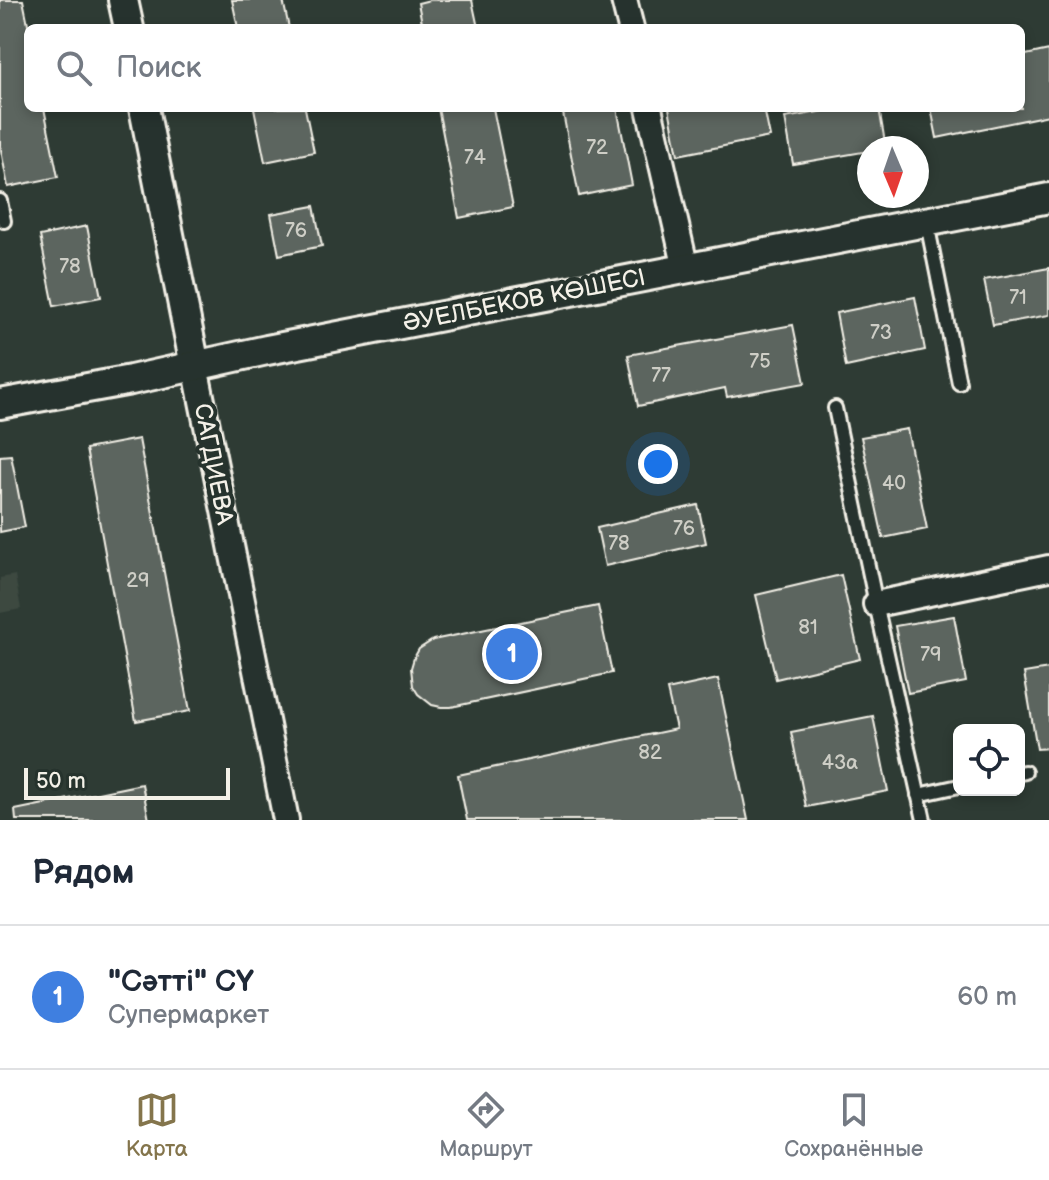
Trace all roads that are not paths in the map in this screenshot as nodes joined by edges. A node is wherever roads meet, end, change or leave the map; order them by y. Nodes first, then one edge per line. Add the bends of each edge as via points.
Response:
1 (123, 0) edge
2 (624, 0) edge
3 (128, 24) edge
4 (630, 24) edge
5 (145, 112) edge
6 (650, 112) edge
7 (1049, 198) edge
8 (0, 201) edge
9 (4, 221) dead end
10 (927, 223) junction
11 (686, 269) junction
12 (195, 366) junction
13 (959, 383) dead end
14 (0, 404) edge
15 (835, 408) dead end
16 (1049, 568) edge
17 (876, 604) junction
18 (953, 787) edge
19 (918, 795) junction
20 (286, 820) edge
21 (924, 820) edge

1 - 3 street
2 - 4 street
5 - 12 street, САГДИЕВА
6 - 11 street
7 - 10 street, ӘУЕЛБЕКОВ КӨШЕСІ
8 - 9 lane
10 - 11 street, ӘУЕЛБЕКОВ КӨШЕСІ
10 - 13 lane
11 - 12 street, ӘУЕЛБЕКОВ КӨШЕСІ
12 - 14 street, ӘУЕЛБЕКОВ КӨШЕСІ
12 - 20 street, САГДИЕВА
15 - 17 lane
16 - 17 street
17 - 19 lane
18 - 19 lane
19 - 21 lane

